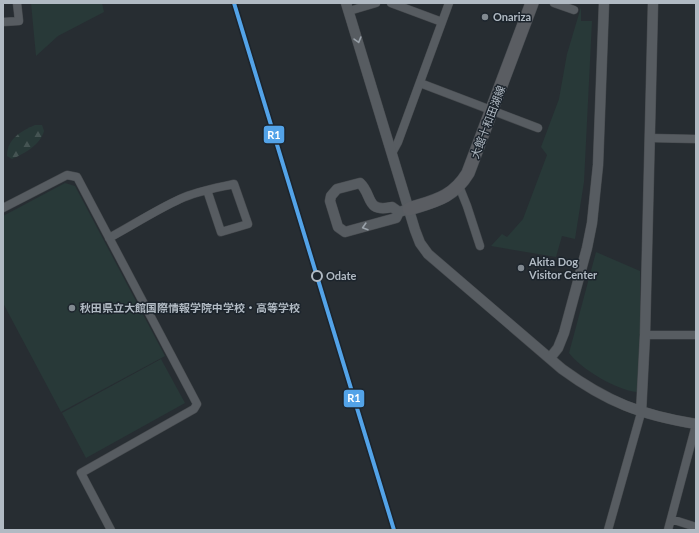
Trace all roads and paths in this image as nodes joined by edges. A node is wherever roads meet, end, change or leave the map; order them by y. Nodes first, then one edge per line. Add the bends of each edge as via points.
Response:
1 (16, 3) edge
2 (376, 3) edge
3 (391, 3) edge
4 (449, 3) edge
5 (532, 3) edge
6 (554, 3) edge
7 (604, 3) edge
8 (653, 3) edge
9 (348, 7) edge
10 (574, 10) dead end
11 (3, 22) edge
12 (442, 22) junction
13 (420, 83) junction
14 (492, 110) junction
15 (538, 128) dead end
16 (650, 138) junction
17 (696, 139) edge
18 (392, 153) junction
19 (459, 186) junction
20 (207, 190) junction
21 (3, 208) edge
22 (404, 210) junction
23 (110, 238) junction
24 (480, 246) dead end
25 (645, 335) junction
26 (696, 336) edge
27 (550, 358) junction
28 (641, 412) junction
29 (696, 425) edge
30 (671, 519) junction
31 (696, 526) edge
32 (111, 530) edge
33 (608, 530) edge
34 (668, 530) edge

1 - 11 street via 19,21
2 - 9 street
3 - 12 street
4 - 12 street
5 - 14 main road, 大館十和田湖線
6 - 10 street
7 - 27 street via 598,165 592,223 564,333 558,348
8 - 16 street
9 -> 18 street
12 - 13 street
13 - 14 street
13 - 18 street
14 - 15 street
14 - 19 main road, 大館十和田湖線 via 471,165
16 - 17 street
16 - 25 street
18 - 22 street
19 - 22 main road, 大館十和田湖線 via 443,198
19 - 24 street
20 - 20 street via 221,232 248,224 234,184
20 - 23 street via 180,199
21 - 23 street via 67,175 76,177
22 -> 22 street via 396,218 346,232 338,227 330,196 337,189 360,183 375,206
22 - 27 street via 428,254
23 - 32 street via 197,404 194,409 81,473
25 - 26 street
25 - 28 street
27 - 28 street via 594,390
28 - 29 street
28 - 33 street
29 - 30 street
30 - 31 street
30 - 34 street

